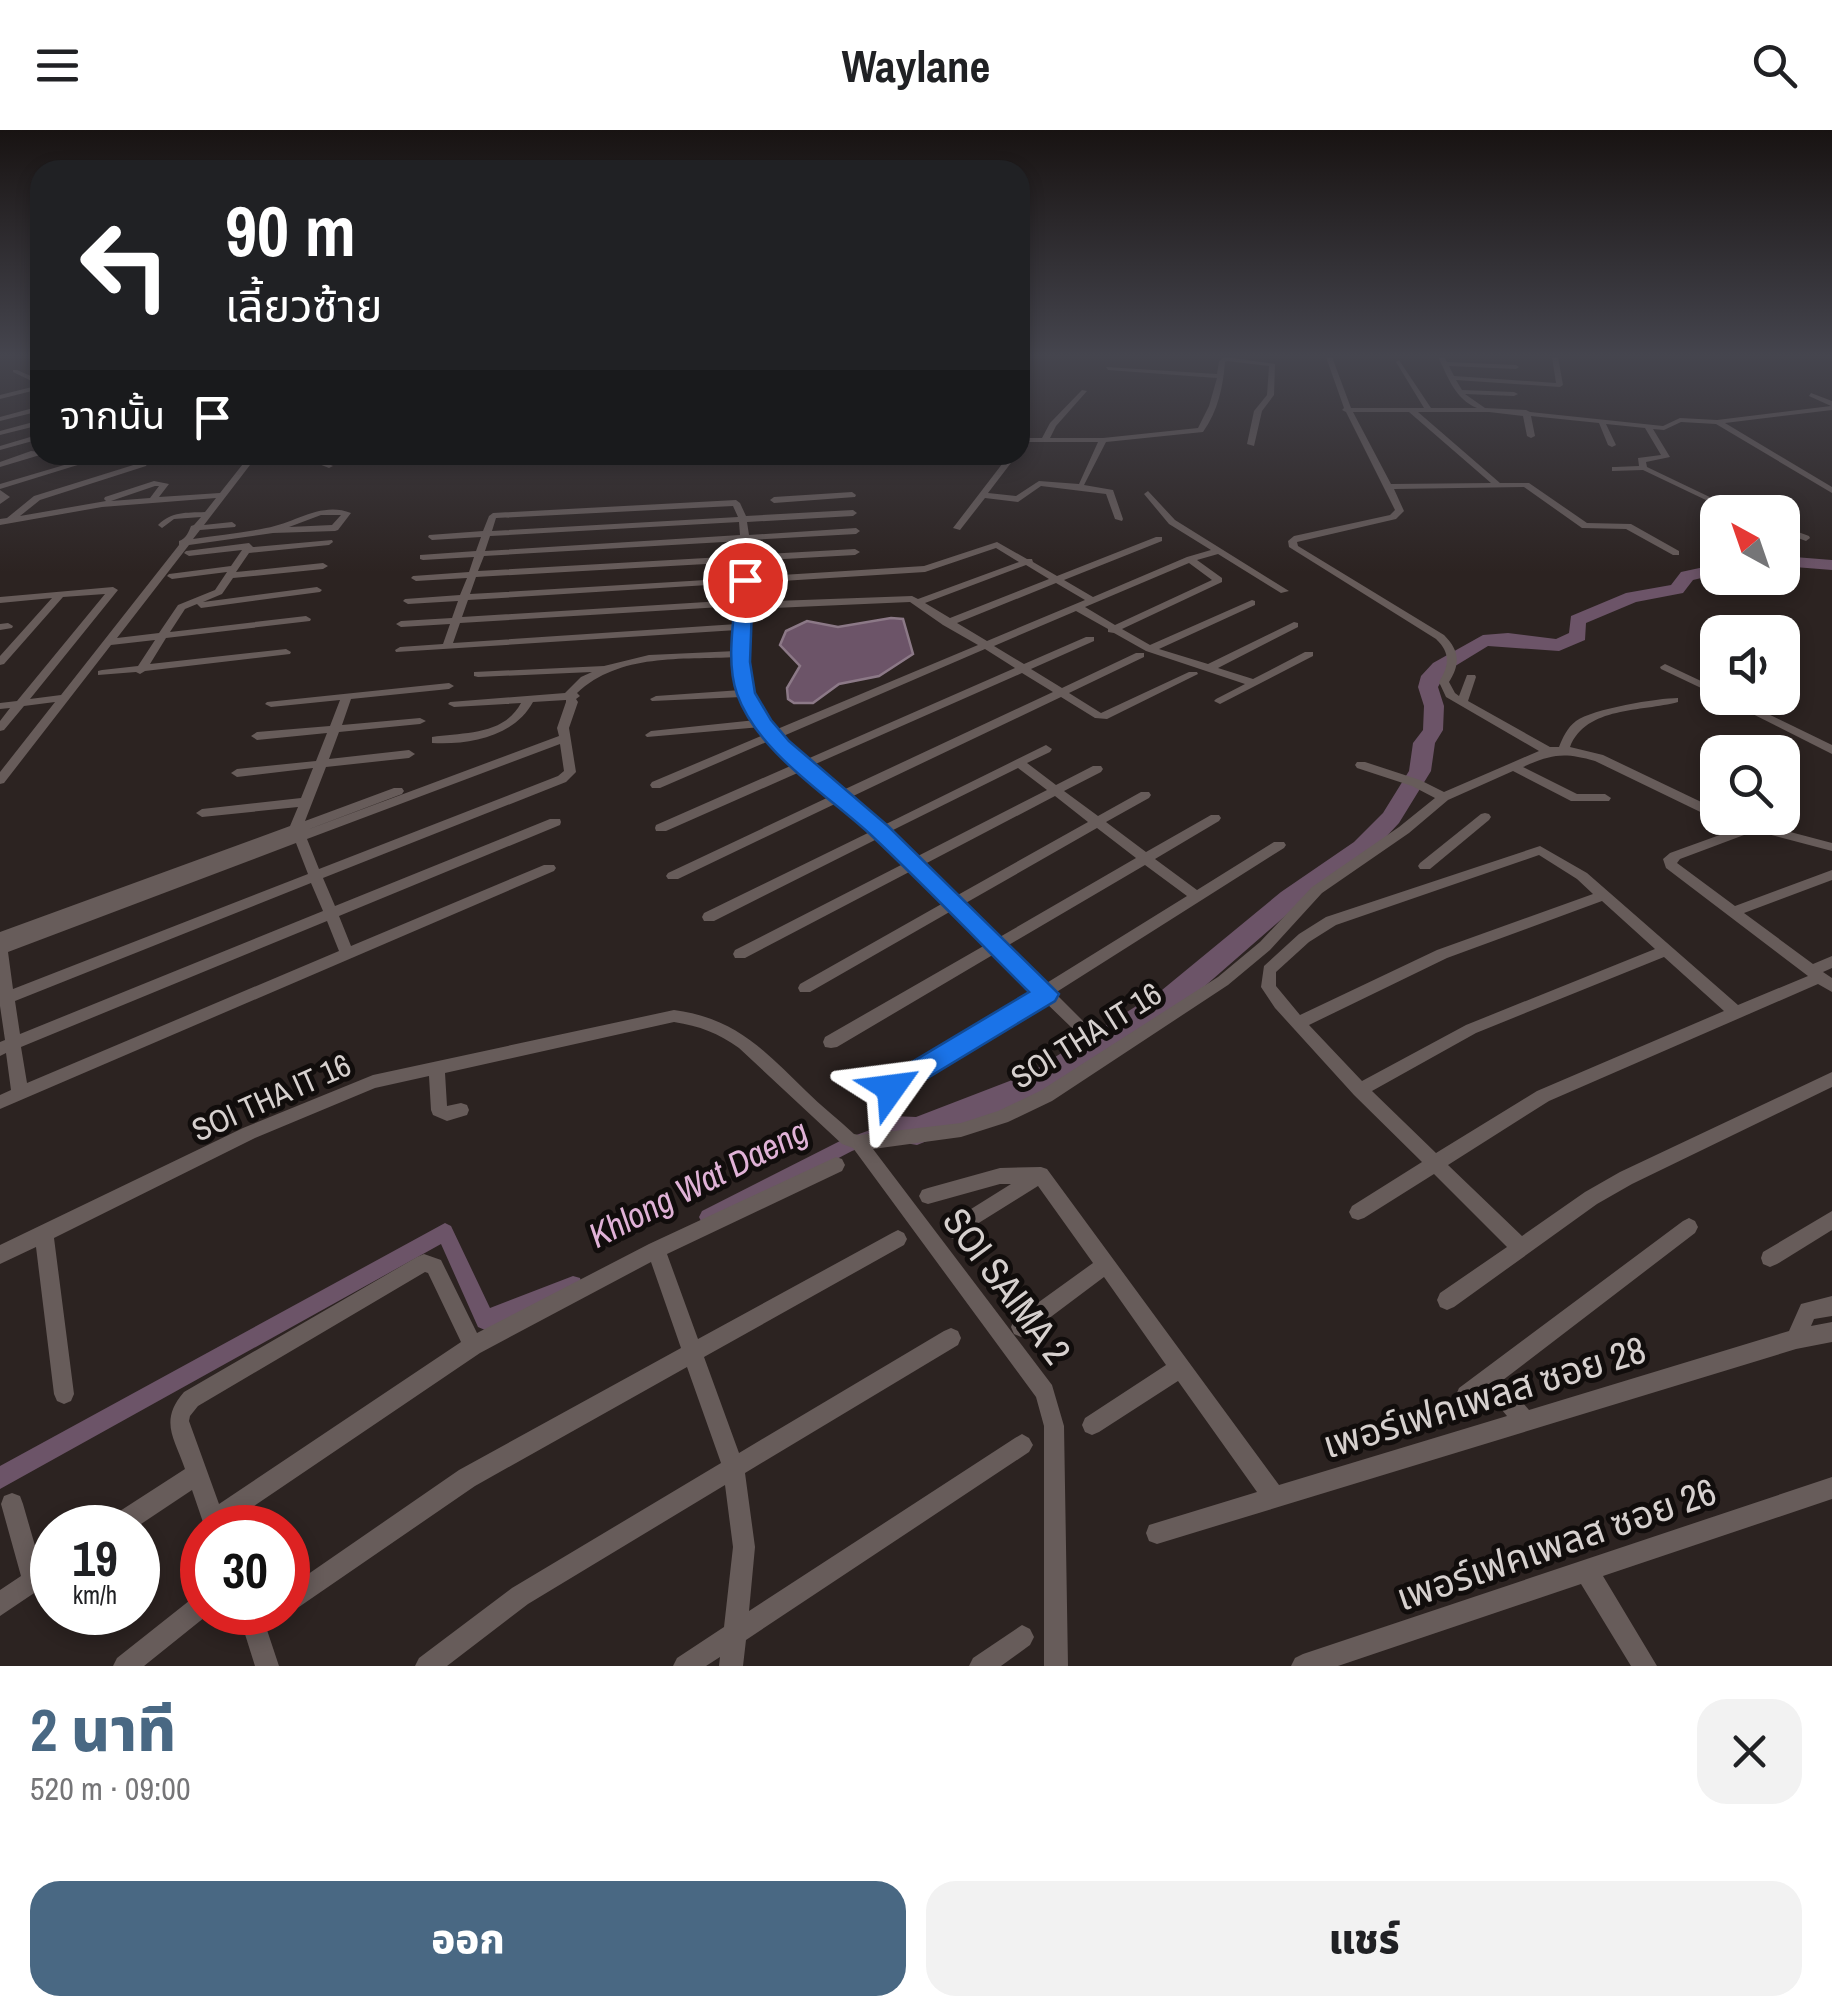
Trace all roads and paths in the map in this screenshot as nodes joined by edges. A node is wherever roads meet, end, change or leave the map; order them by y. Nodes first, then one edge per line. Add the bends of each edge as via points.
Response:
1 (1051, 429) edge
2 (1202, 429) edge
3 (1254, 429) edge
4 (1354, 429) edge
5 (1433, 429) edge
6 (1530, 429) edge
7 (1605, 429) edge
8 (1648, 429) edge
9 (1728, 429) edge
10 (0, 436) edge
11 (1532, 436) dead end
12 (1110, 437) junction
13 (30, 440) edge
14 (1046, 440) junction
15 (1030, 441) edge
16 (1251, 444) dead end
17 (1612, 445) dead end
18 (5, 446) edge
19 (30, 455) edge
20 (23, 456) junction
21 (0, 465) edge
22 (74, 465) edge
23 (140, 465) edge
24 (246, 465) edge
25 (1006, 465) edge
26 (1644, 468) junction
27 (1615, 469) dead end
28 (51, 472) junction
29 (1082, 483) dead end
30 (72, 486) junction
31 (1499, 486) junction
32 (1388, 487) junction
33 (0, 489) edge
34 (1832, 491) edge
35 (1148, 494) dead end
36 (222, 495) junction
37 (852, 495) dead end
38 (984, 495) junction
39 (1702, 495) edge
40 (820, 497) junction
41 (153, 500) junction
42 (774, 500) dead end
43 (0, 501) edge
44 (100, 504) junction
45 (853, 513) dead end
46 (206, 514) junction
47 (823, 514) junction
48 (742, 519) junction
49 (1119, 520) dead end
50 (5, 521) edge
51 (162, 525) dead end
52 (232, 526) dead end
53 (957, 528) dead end
54 (272, 530) junction
55 (221, 532) dead end
56 (856, 532) dead end
57 (486, 534) junction
58 (1800, 536) edge
59 (432, 537) dead end
60 (743, 538) junction
61 (1806, 538) dead end
62 (188, 540) junction
63 (1160, 540) dead end
64 (329, 542) dead end
65 (247, 550) junction
66 (1218, 551) junction
67 (855, 552) dead end
68 (1676, 553) dead end
69 (479, 554) junction
70 (423, 557) dead end
71 (744, 558) junction
72 (1190, 559) junction
73 (1029, 561) junction
74 (323, 566) dead end
75 (231, 573) junction
76 (472, 575) junction
77 (172, 576) dead end
78 (416, 578) dead end
79 (1056, 578) junction
80 (745, 580) junction
81 (317, 590) dead end
82 (1284, 590) dead end
83 (59, 596) junction
84 (464, 597) junction
85 (0, 600) edge
86 (1092, 600) junction
87 (408, 601) dead end
88 (918, 602) junction
89 (1252, 603) dead end
90 (744, 604) junction
91 (180, 607) junction
92 (1077, 607) junction
93 (306, 619) dead end
94 (456, 621) junction
95 (948, 622) junction
96 (401, 624) dead end
97 (1294, 625) dead end
98 (742, 627) junction
99 (1112, 630) junction
100 (160, 638) junction
101 (1090, 639) dead end
102 (108, 642) junction
103 (988, 646) junction
104 (446, 647) junction
105 (400, 650) dead end
106 (286, 652) dead end
107 (1145, 652) junction
108 (1310, 654) dead end
109 (742, 658) junction
110 (0, 662) edge
111 (1666, 667) dead end
112 (602, 668) junction
113 (1023, 668) junction
114 (1209, 668) junction
115 (140, 672) junction
116 (102, 673) dead end
117 (478, 674) dead end
118 (1192, 674) dead end
119 (1471, 677) dead end
120 (1254, 683) junction
121 (1700, 684) edge
122 (449, 686) dead end
123 (746, 693) junction
124 (1060, 694) junction
125 (347, 696) junction
126 (64, 698) junction
127 (574, 698) junction
128 (529, 699) junction
129 (656, 699) dead end
130 (1674, 700) dead end
131 (1220, 701) dead end
132 (1462, 703) junction
133 (20, 704) junction
134 (272, 704) dead end
135 (454, 704) dead end
136 (0, 706) edge
137 (1761, 715) edge
138 (420, 721) dead end
139 (764, 723) junction
140 (0, 728) edge
141 (334, 729) junction
142 (564, 733) junction
143 (651, 734) dead end
144 (775, 735) junction
145 (257, 736) dead end
146 (436, 740) dead end
147 (1046, 749) dead end
148 (1556, 750) junction
149 (1832, 750) edge
150 (409, 754) dead end
151 (1019, 763) junction
152 (321, 764) junction
153 (806, 765) junction
154 (1361, 765) dead end
155 (1512, 766) junction
156 (1097, 769) dead end
157 (237, 773) dead end
158 (1396, 776) joint
159 (0, 779) edge
160 (656, 785) dead end
161 (1056, 790) junction
162 (1145, 795) dead end
163 (842, 796) junction
164 (1444, 797) junction
165 (1604, 798) dead end
166 (306, 802) junction
167 (1700, 806) edge
168 (202, 813) dead end
169 (1485, 817) dead end
170 (1214, 818) dead end
171 (555, 822) dead end
172 (1097, 822) junction
173 (661, 828) dead end
174 (880, 832) junction
175 (298, 833) junction
176 (1731, 835) edge
177 (1789, 835) edge
178 (1279, 845) dead end
179 (1832, 847) edge
180 (1439, 856) junction
181 (1146, 858) junction
182 (914, 864) junction
183 (1424, 866) dead end
184 (549, 868) dead end
185 (1465, 873) junction
186 (1832, 875) edge
187 (674, 876) dead end
188 (315, 877) junction
189 (1604, 895) junction
190 (1197, 897) junction
191 (954, 903) junction
192 (1732, 912) junction
193 (330, 914) junction
194 (709, 917) dead end
195 (0, 938) edge
196 (997, 946) junction
197 (0, 950) edge
198 (1666, 951) junction
199 (347, 954) junction
200 (740, 954) dead end
201 (1832, 962) edge
202 (1821, 978) edge
203 (804, 988) dead end
204 (1046, 994) junction
205 (3, 999) edge
206 (1736, 1012) junction
207 (1298, 1023) junction
208 (1076, 1024) dead end
209 (831, 1042) dead end
210 (6, 1047) edge
211 (437, 1068) junction
212 (1832, 1079) edge
213 (891, 1088) dead end
214 (1360, 1090) junction
215 (20, 1094) junction
216 (0, 1102) edge
217 (461, 1110) dead end
218 (858, 1143) junction
219 (1434, 1164) junction
220 (836, 1165) dead end
221 (1041, 1175) junction
222 (928, 1196) dead end
223 (1358, 1212) dead end
224 (1832, 1220) edge
225 (1690, 1227) dead end
226 (954, 1230) dead end
227 (44, 1234) junction
228 (898, 1239) dead end
229 (1521, 1248) junction
230 (656, 1250) junction
231 (0, 1255) edge
232 (1770, 1258) dead end
233 (1107, 1264) junction
234 (1448, 1300) dead end
235 (1832, 1306) edge
236 (1021, 1326) dead end
237 (1832, 1332) edge
238 (951, 1338) dead end
239 (1796, 1339) junction
240 (472, 1346) junction
241 (692, 1352) junction
242 (1180, 1367) junction
243 (1489, 1379) junction
244 (64, 1394) dead end
245 (1466, 1395) dead end
246 (1524, 1420) junction
247 (1092, 1425) dead end
248 (1022, 1445) dead end
249 (734, 1469) junction
250 (197, 1474) junction
251 (1832, 1488) edge
252 (1275, 1498) junction
253 (12, 1504) dead end
254 (149, 1505) edge
255 (208, 1505) edge
256 (242, 1505) edge
257 (1157, 1533) dead end
258 (30, 1545) edge
259 (1587, 1572) junction
260 (30, 1583) edge
261 (310, 1586) edge
262 (0, 1604) edge
263 (180, 1622) edge
264 (734, 1632) junction
265 (261, 1635) edge
266 (1022, 1637) dead end
267 (125, 1666) edge
268 (266, 1666) edge
269 (428, 1666) edge
270 (685, 1666) edge
271 (731, 1666) edge
272 (981, 1666) edge
273 (1056, 1666) edge
274 (1303, 1666) edge
275 (1646, 1666) edge

1 - 14 street
2 - 12 street
3 - 16 street
4 - 32 street
5 - 31 street
6 - 11 street
7 - 17 street
8 - 26 street via 1666,457 1641,460
9 - 34 street
10 - 18 street
12 - 14 street
12 - 29 street
13 - 18 street
14 - 15 street
18 - 20 street
19 - 20 street
20 - 21 street
22 - 28 street
23 - 30 street
24 - 36 street
25 - 38 street
26 - 27 street
26 - 39 street
28 - 30 street
28 - 33 street
30 - 44 street
30 - 50 street via 32,501
31 - 32 street
31 - 68 street via 1526,485 1585,526 1628,526
32 - 132 street via 1397,516 1292,544 1440,636 1453,656 1444,685
33 - 43 street via 6,497
35 - 66 street via 1167,518
36 - 41 street
36 - 46 street
37 - 40 street
38 - 49 street via 1018,499 1039,483 1101,489 1110,492
38 - 53 street
40 - 42 street
40 - 47 street
41 - 44 street
41 - 44 street via 165,484
44 - 50 street
45 - 47 street
46 - 51 street via 172,517
46 - 62 street
47 - 48 street
48 - 57 street
48 - 57 street via 740,505 729,502 500,514 490,519
48 - 60 street
52 - 62 street
54 - 54 street via 320,512 347,512 335,528
54 - 62 street
55 - 62 street
56 - 60 street
57 - 59 street
57 - 69 street
58 - 61 street
60 - 69 street
60 - 71 street
62 - 65 street
62 - 102 street
63 - 79 street
64 - 65 street
65 - 75 street
66 - 72 street
66 - 82 street
67 - 71 street
69 - 70 street
69 - 76 street
71 - 76 street
71 - 80 street
72 - 86 street
72 - 99 street via 1219,580
73 - 79 street
73 - 80 street via 997,544 924,569
73 - 88 street
74 - 75 street
75 - 77 street
75 - 91 street via 218,592
76 - 78 street
76 - 84 street
79 - 86 street
79 - 95 street
80 - 84 street
80 - 90 street
81 - 91 street
83 - 85 street
83 - 110 street
83 - 133 street via 113,590
84 - 87 street
84 - 94 street
86 - 92 street
88 - 90 street via 900,596
88 - 95 street
89 - 107 street
90 - 94 street
90 - 98 street
91 - 100 street
92 - 99 street
92 - 103 street
93 - 100 street
94 - 96 street
94 - 104 street
95 - 103 street
97 - 114 street
98 - 104 street
98 - 109 street
99 - 107 street
100 - 102 street
100 - 115 street
101 - 113 street
102 - 126 street
103 - 113 street
103 - 144 street
104 - 105 street
106 - 115 street
107 - 114 street
107 - 124 street
108 - 120 street
109 - 112 street
109 - 123 street
109 - 127 street via 622,670
111 - 121 street
112 - 117 street
112 - 127 street via 582,679
113 - 124 street
113 - 153 street
114 - 120 street
115 - 116 street
118 - 124 street via 1107,716
119 - 132 street
120 - 131 street
122 - 125 street
123 - 129 street
123 - 139 street
124 - 163 street
125 - 134 street
125 - 141 street
126 - 133 street
126 - 159 street
127 - 128 street
127 - 142 street
128 - 135 street
128 - 146 street via 522,716 501,730
130 - 148 street via 1628,706 1580,723
132 - 148 street
133 - 136 street
133 - 140 street
137 - 149 street
138 - 141 street
139 - 143 street
139 - 144 street
141 - 145 street
141 - 152 street
142 - 175 street
142 - 188 street via 570,772 562,779
144 - 153 street
144 - 160 street
147 - 151 street
148 - 155 street, SOI THA IT 16
148 - 167 street via 1608,762
150 - 152 street
151 - 161 street
151 - 174 street
152 - 157 street
152 - 166 street
153 - 163 street
153 - 173 street
154 - 158 street
155 - 164 street, SOI THA IT 16
155 - 165 street via 1575,798
156 - 161 street
158 - 164 street
161 - 172 street
161 - 182 street
162 - 172 street
163 - 174 street
163 - 187 street
164 - 218 street, SOI THA IT 16 via 1317,890 1223,981 1046,1096 960,1130
166 - 168 street
166 - 175 street
169 - 180 street
170 - 181 street
171 - 193 street
172 - 181 street
172 - 191 street
174 - 182 street
174 - 194 street
175 - 188 street
175 - 195 street
175 - 197 street
176 - 192 street via 1670,859
177 - 179 street
178 - 190 street
180 - 183 street
180 - 185 street
181 - 190 street
181 - 196 street
182 - 191 street
182 - 200 street
184 - 199 street
185 - 189 street via 1534,850 1559,859
185 - 207 street via 1331,921 1304,938 1266,976
186 - 192 street
188 - 193 street
188 - 205 street
189 - 198 street
189 - 207 street via 1442,954
190 - 204 street
191 - 196 street
191 - 203 street
192 - 202 street
193 - 199 street
193 - 210 street
196 - 204 street
196 - 209 street
197 - 205 street
198 - 206 street
198 - 214 street via 1471,1028
199 - 215 street
201 - 202 street
202 - 206 street
204 - 208 street
204 - 213 street
205 - 210 street
206 - 219 street via 1543,1096
207 - 214 street
210 - 215 street
211 - 217 street via 440,1110
211 - 218 street, SOI THA IT 16 via 674,1016 700,1017 762,1056
211 - 227 street, SOI THA IT 16 via 327,1099
212 - 229 street via 1626,1178
214 - 219 street
215 - 216 street
218 - 273 street, SOI SAIMA 2 via 1045,1392 1054,1426
219 - 223 street
219 - 229 street
220 - 230 street
221 - 222 street via 1000,1176
221 - 226 street
221 - 233 street
224 - 232 street
225 - 243 street
227 - 231 street, SOI THA IT 16
227 - 244 street
228 - 241 street
229 - 234 street
230 - 240 street
230 - 241 street
233 - 236 street
233 - 242 street
235 - 239 street via 1808,1310
237 - 239 street, เพอร์เฟคเพลส ซอย 28
238 - 249 street
239 - 246 street, เพอร์เฟคเพลส ซอย 28
240 - 250 street via 434,1266 412,1268 191,1399 179,1421
240 - 256 street
241 - 249 street
241 - 261 street via 467,1478
242 - 247 street
242 - 252 street
243 - 245 street
243 - 246 street
246 - 252 street, เพอร์เฟคเพลส ซอย 28
248 - 264 street
249 - 264 street via 744,1547
249 - 269 street via 520,1596
250 - 254 street
250 - 255 street
251 - 259 street, เพอร์เฟคเพลส ซอย 26
252 - 257 street, เพอร์เฟคเพลส ซอย 28
253 - 258 street
259 - 274 street, เพอร์เฟคเพลส ซอย 26
259 - 275 street
260 - 262 street
263 - 267 street
264 - 270 street
264 - 271 street
265 - 268 street
266 - 272 street

